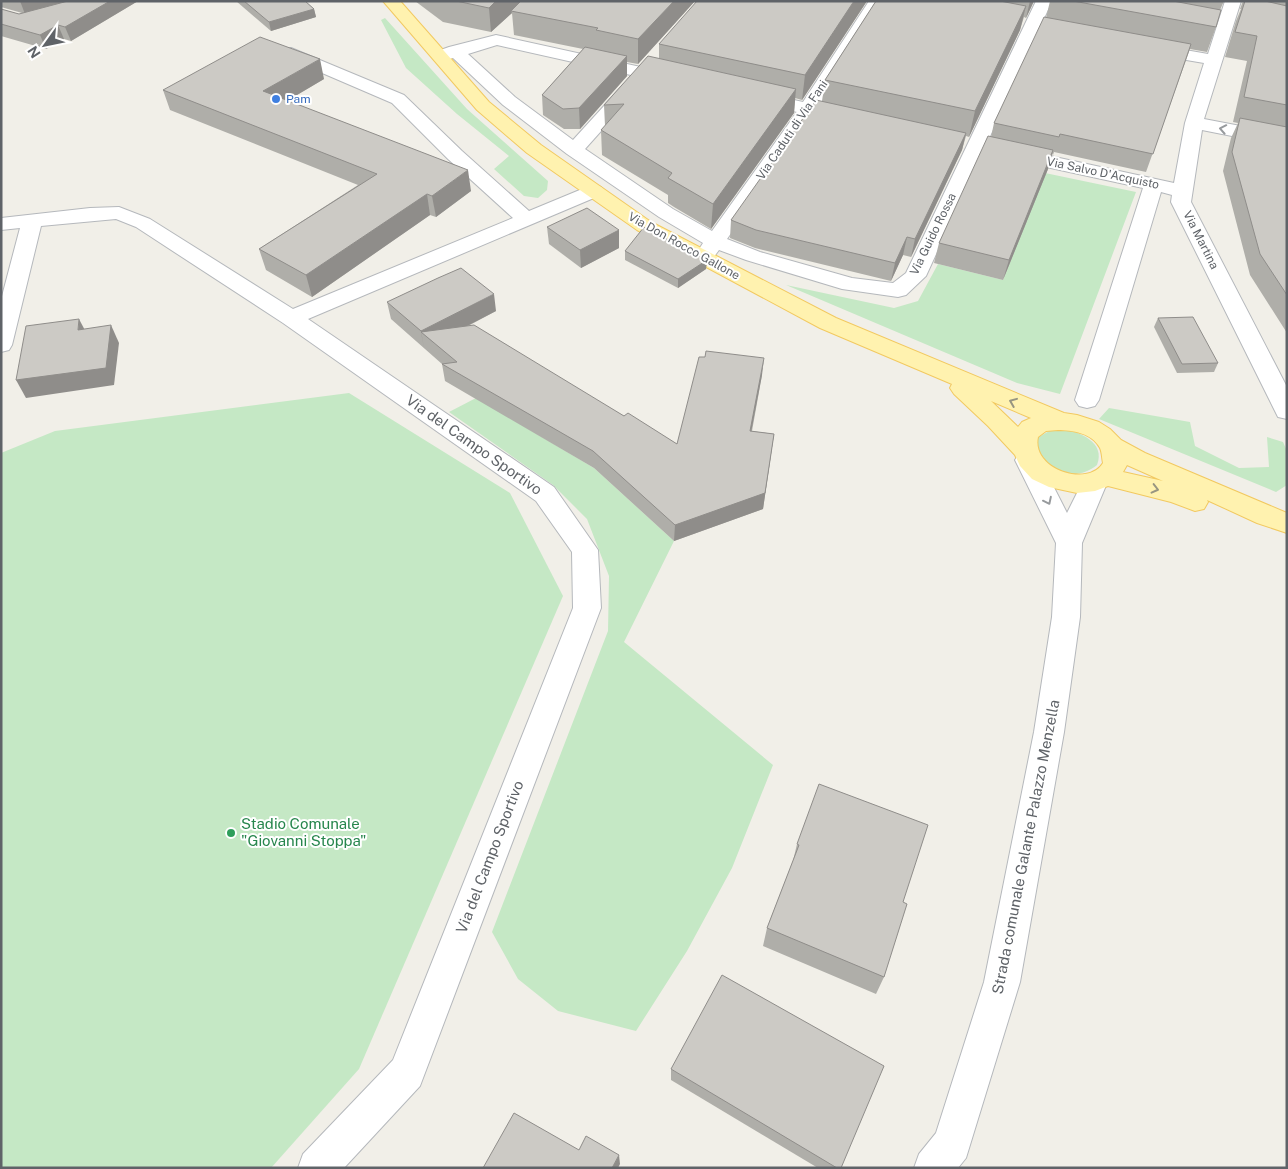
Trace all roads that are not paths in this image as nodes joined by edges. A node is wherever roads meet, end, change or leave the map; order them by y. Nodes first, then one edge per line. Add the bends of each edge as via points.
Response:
1 (391, 1) edge
2 (876, 1) edge
3 (1044, 1) edge
4 (1228, 17) edge
5 (1012, 22) edge
6 (510, 27) edge
7 (1042, 28) junction
8 (496, 40) junction
9 (1137, 46) edge
10 (291, 53) edge
11 (446, 54) junction
12 (657, 58) edge
13 (1214, 60) junction
14 (644, 73) junction
15 (692, 83) edge
16 (740, 94) edge
17 (808, 109) junction
18 (864, 121) edge
19 (1194, 123) junction
20 (1287, 141) edge
21 (967, 143) junction
22 (574, 150) junction
23 (1154, 184) junction
24 (594, 191) junction
25 (1183, 191) junction
26 (526, 219) junction
27 (32, 220) junction
28 (1, 224) edge
29 (715, 241) junction
30 (704, 258) junction
31 (291, 318) junction
32 (1, 345) edge
33 (948, 375) junction
34 (1087, 400) dead end
35 (1284, 404) edge
36 (1058, 420) junction
37 (1112, 446) junction
38 (1026, 454) junction
39 (1101, 480) junction
40 (1287, 523) edge
41 (1069, 543) junction
42 (1287, 543) edge
43 (317, 1168) edge
44 (933, 1168) edge

1 - 11 main road, Via Don Rocco Gallone
2 - 17 street, Via Caduti di Via Fani
3 - 7 street, Via Guido Rossa
4 - 13 street, Via Martina
5 - 7 street
6 - 8 street
7 - 21 street, Via Guido Rossa
8 - 11 street
8 - 14 street
9 - 13 street
10 - 26 street via 398,99 455,156
11 - 22 street, Via Guido Rossa
11 - 24 main road, Via Don Rocco Gallone via 483,106 534,149
12 - 14 street
13 - 19 street, Via Martina
14 - 15 street
14 - 22 street
16 - 17 street
17 - 18 street
17 - 29 street, Via Caduti di Via Fani
20 -> 19 street
19 - 25 street, Via Martina
21 - 23 street, Via Salvo D'Acquisto
21 - 29 street, Via Guido Rossa via 915,276 898,290 850,284 753,256
22 - 29 street, Via Guido Rossa via 666,213
23 - 25 street, Via Salvo D'Acquisto
23 - 34 street
24 - 26 street
24 - 30 main road, Via Don Rocco Gallone via 644,226
25 - 35 street, Via Martina via 1181,202
26 - 31 street
27 - 28 street, Via del Campo Sportivo
27 - 31 street, Via del Campo Sportivo via 119,213 143,223
27 - 32 street
29 - 30 street, Via Caduti di Via Fani
30 - 33 main road, Via Don Rocco Gallone via 828,323
31 - 43 street, Via del Campo Sportivo via 545,494 585,550 587,608 406,1073
36 -> 33 main road, Via Don Rocco Gallone
33 - 38 main road via 997,420
36 - 37 main road via 1084,425
36 - 38 main road via 1035,426 1028,432 1023,440
37 - 39 main road via 1116,463 1113,471
37 - 40 main road
38 - 39 main road via 1038,469 1064,482 1080,484
38 -> 41 street, Strada comunale Galante Palazzo Menzella
39 - 41 street, Strada comunale Galante Palazzo Menzella via 1083,506
39 -> 42 main road via 1178,494
41 - 44 street, Strada comunale Galante Palazzo Menzella via 1065,627 1049,732 1002,982 952,1144

